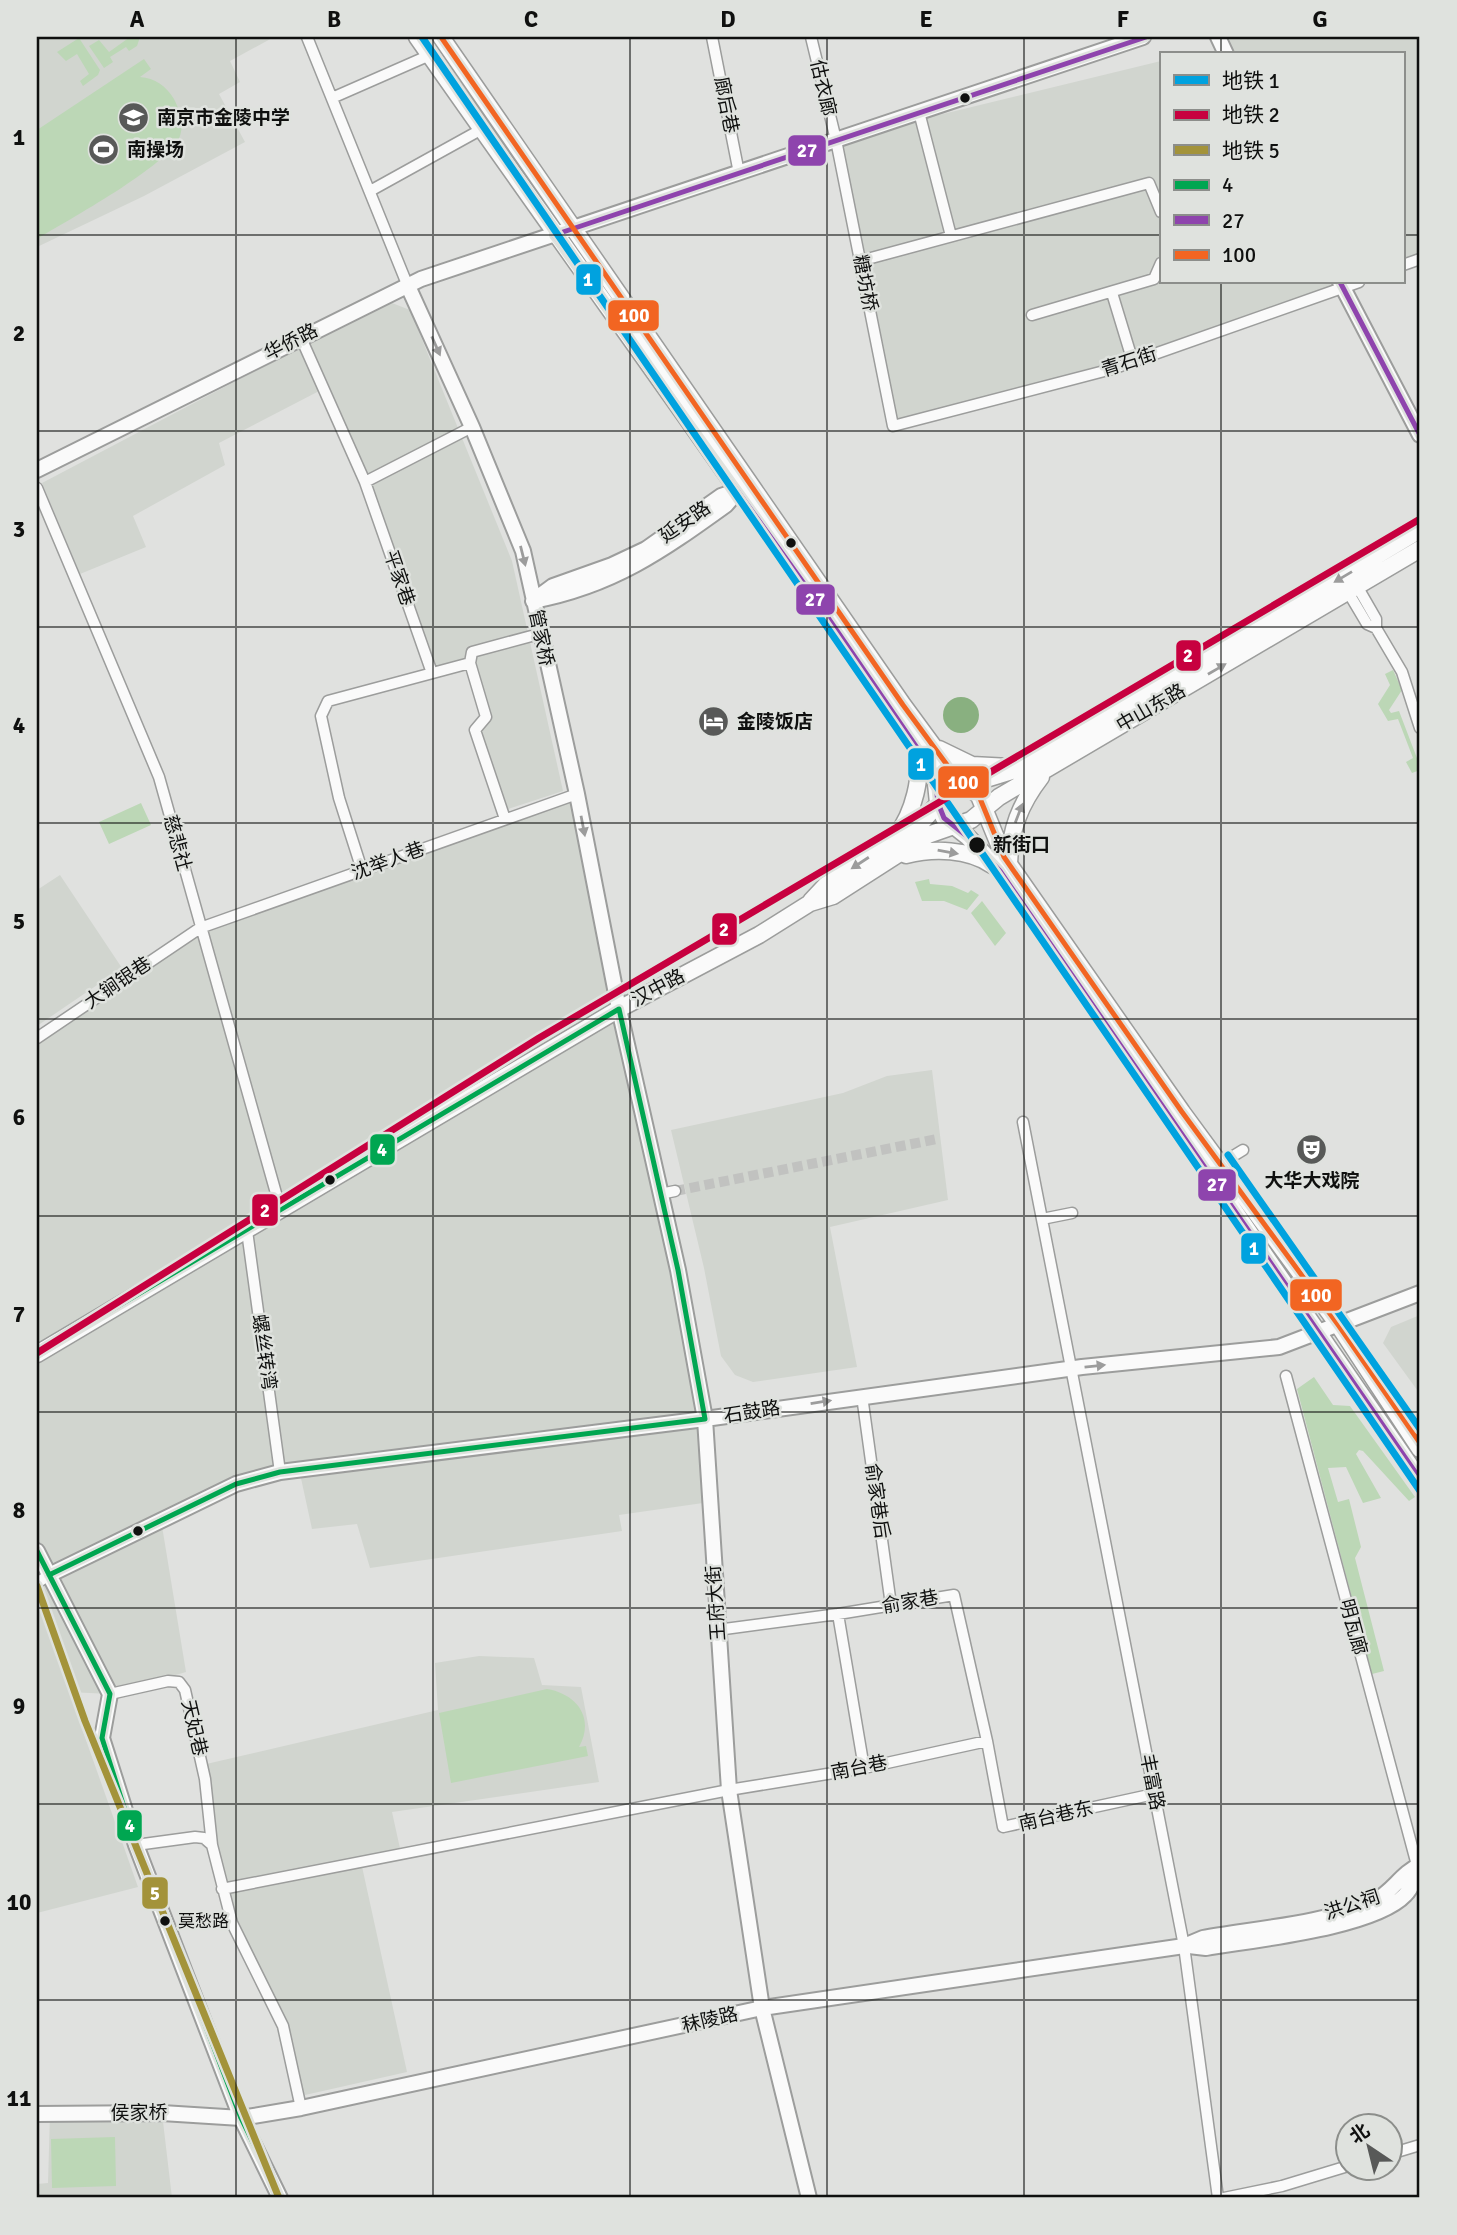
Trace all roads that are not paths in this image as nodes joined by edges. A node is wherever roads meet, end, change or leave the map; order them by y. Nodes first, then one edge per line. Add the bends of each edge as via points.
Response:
1 (307, 37) edge
2 (417, 37) edge
3 (441, 37) edge
4 (712, 37) edge
5 (811, 37) edge
6 (1143, 37) edge
7 (430, 55) junction
8 (332, 98) junction
9 (919, 112) junction
10 (482, 129) junction
11 (835, 140) junction
12 (739, 173) junction
13 (370, 191) junction
14 (1160, 210) edge
15 (574, 228) junction
16 (554, 235) junction
17 (951, 236) junction
18 (860, 261) junction
19 (1160, 265) edge
20 (407, 284) junction
21 (1341, 285) edge
22 (1112, 293) junction
23 (1032, 315) dead end
24 (301, 338) junction
25 (1133, 362) dead end
26 (893, 426) joint
27 (472, 427) junction
28 (1420, 435) edge
29 (37, 470) edge
30 (365, 482) junction
31 (37, 488) edge
32 (738, 491) junction
33 (1420, 530) edge
34 (1420, 549) edge
35 (1353, 589) junction
36 (533, 601) junction
37 (539, 634) junction
38 (470, 663) junction
39 (432, 673) junction
40 (1420, 728) edge
41 (921, 741) junction
42 (1043, 764) junction
43 (950, 790) joint
44 (577, 794) junction
45 (977, 796) junction
46 (939, 803) junction
47 (505, 819) junction
48 (957, 826) junction
49 (889, 852) junction
50 (1005, 867) junction
51 (362, 870) junction
52 (200, 928) junction
53 (619, 1009) junction
54 (37, 1038) edge
55 (1023, 1122) dead end
56 (1243, 1150) dead end
57 (1220, 1164) junction
58 (281, 1211) junction
59 (1072, 1213) dead end
60 (1042, 1219) junction
61 (247, 1231) junction
62 (1420, 1293) edge
63 (1339, 1326) junction
64 (1321, 1333) junction
65 (37, 1354) edge
66 (1070, 1369) junction
67 (1286, 1376) dead end
68 (862, 1396) junction
69 (705, 1419) junction
70 (1420, 1449) edge
71 (280, 1472) junction
72 (1420, 1479) edge
73 (37, 1551) edge
74 (43, 1579) edge
75 (891, 1605) junction
76 (838, 1614) junction
77 (717, 1630) junction
78 (110, 1694) junction
79 (988, 1741) junction
80 (864, 1768) junction
81 (729, 1790) junction
82 (1154, 1794) junction
83 (136, 1845) junction
84 (212, 1845) junction
85 (1419, 1869) edge
86 (222, 1889) junction
87 (1184, 1946) junction
88 (762, 2008) junction
89 (301, 2108) junction
90 (37, 2114) edge
91 (242, 2118) junction
92 (1334, 2170) edge
93 (279, 2198) edge
94 (808, 2198) edge
95 (1218, 2198) edge
96 (1224, 2198) edge

1 - 8 street
2 - 7 main road
3 - 15 main road
4 - 12 street, 廊后巷
5 - 11 street, 估衣廊
6 - 9 street, 华侨路
7 - 8 street
7 - 10 main road
8 - 13 street
9 - 11 street, 华侨路
9 - 17 street
10 - 13 street
10 - 16 main road
11 - 12 street, 华侨路
11 - 18 street, 糖坊桥
12 - 15 street, 华侨路
13 - 20 street
14 - 17 street via 1149,183
15 - 16 street, 华侨路
15 - 41 main road
16 - 20 street, 华侨路
16 - 32 main road
17 - 18 street
18 - 26 street, 糖坊桥
19 - 22 street via 1154,279
20 - 24 street, 华侨路
20 -> 27 street, 管家桥
21 - 26 street, 青石街 via 1112,369
21 - 28 street
22 - 23 street
22 - 25 street
24 - 29 street, 华侨路
24 - 30 street, 平家巷
27 - 30 street
27 -> 36 street, 管家桥 via 523,551
30 - 39 street, 平家巷
31 - 52 street, 慈悲社 via 159,777
32 - 36 street, 延安路 via 721,496 638,553 553,586
32 - 41 main road
33 -> 42 main road, 中山东路
34 - 35 main road, 中山东路
35 - 40 street via 1367,624 1376,628 1402,672
42 -> 35 main road, 中山东路
36 - 37 street, 管家桥
37 - 38 street via 472,652
37 - 44 street, 管家桥
38 - 39 street
38 - 47 street via 486,717 475,730
39 - 51 street via 328,701 321,716 339,798
41 - 42 main road via 972,765 1002,769
41 - 45 main road
41 - 46 main road via 935,774
41 - 49 main road via 910,812
42 - 45 main road, 中山东路
42 - 45 main road, 中山东路 via 1009,774
50 -> 42 main road via 1018,813
43 - 45 main road, 中山东路
43 - 46 main road, 汉中路
44 - 47 street, 沈举人巷
44 -> 53 street, 管家桥
45 - 48 main road, 中山东路
45 - 50 main road
46 - 48 main road via 944,818
46 - 49 main road, 汉中路
47 - 51 street, 沈举人巷
48 - 49 main road, 汉中路
48 - 50 main road
49 -> 50 main road via 935,849
49 - 53 main road, 汉中路 via 826,885 810,903 758,935
50 - 57 main road
50 - 64 main road via 1170,1120
51 - 52 street, 沈举人巷
52 - 54 street, 大锏银巷
52 - 58 street, 慈悲社
53 - 58 main road, 汉中路
53 - 69 street, 王府大街 via 668,1192
55 - 60 street, 丰富路
56 - 57 street
57 - 63 main road
58 - 61 main road, 汉中路
59 - 60 street
60 - 66 street, 丰富路
61 - 65 main road, 汉中路
61 - 71 street, 螺丝转湾
62 - 63 street, 石鼓路
63 - 64 street, 石鼓路
63 - 70 main road
66 -> 64 street, 石鼓路 via 1279,1347
64 - 72 main road
66 - 68 street, 石鼓路
66 - 82 street, 丰富路
67 - 85 street, 明瓦廊
69 -> 68 street, 石鼓路
68 - 75 street, 俞家巷后
69 - 71 street, 石鼓路
69 - 77 street, 王府大街
71 - 74 street, 石鼓路 via 236,1484
73 - 74 street
74 - 78 street
75 - 76 street, 俞家巷
75 - 79 street, 俞家巷 via 954,1595
76 - 77 street, 俞家巷
76 - 80 street
77 - 81 street, 王府大街
78 - 83 street via 102,1738
78 - 84 street, 天妃巷 via 168,1682 179,1682 185,1690 205,1779
79 - 80 street, 南台巷
79 - 82 street, 南台巷东 via 1003,1827
80 - 81 street, 南台巷
81 - 86 street, 南台巷
81 - 88 street, 王府大街
82 - 87 street, 丰富路
83 - 84 street via 195,1837
83 - 91 street
84 - 86 street
85 - 87 street, 洪公祠 via 1404,1874 1390,1892 1348,1911 1203,1938
86 - 89 street via 232,1923 283,2026
87 - 88 street, 秣陵路
87 - 95 street, 丰富路
88 - 89 street, 秣陵路
88 - 94 street, 王府大街
89 - 91 street, 秣陵路
90 - 91 street, 侯家桥
91 - 93 street
92 - 96 street

